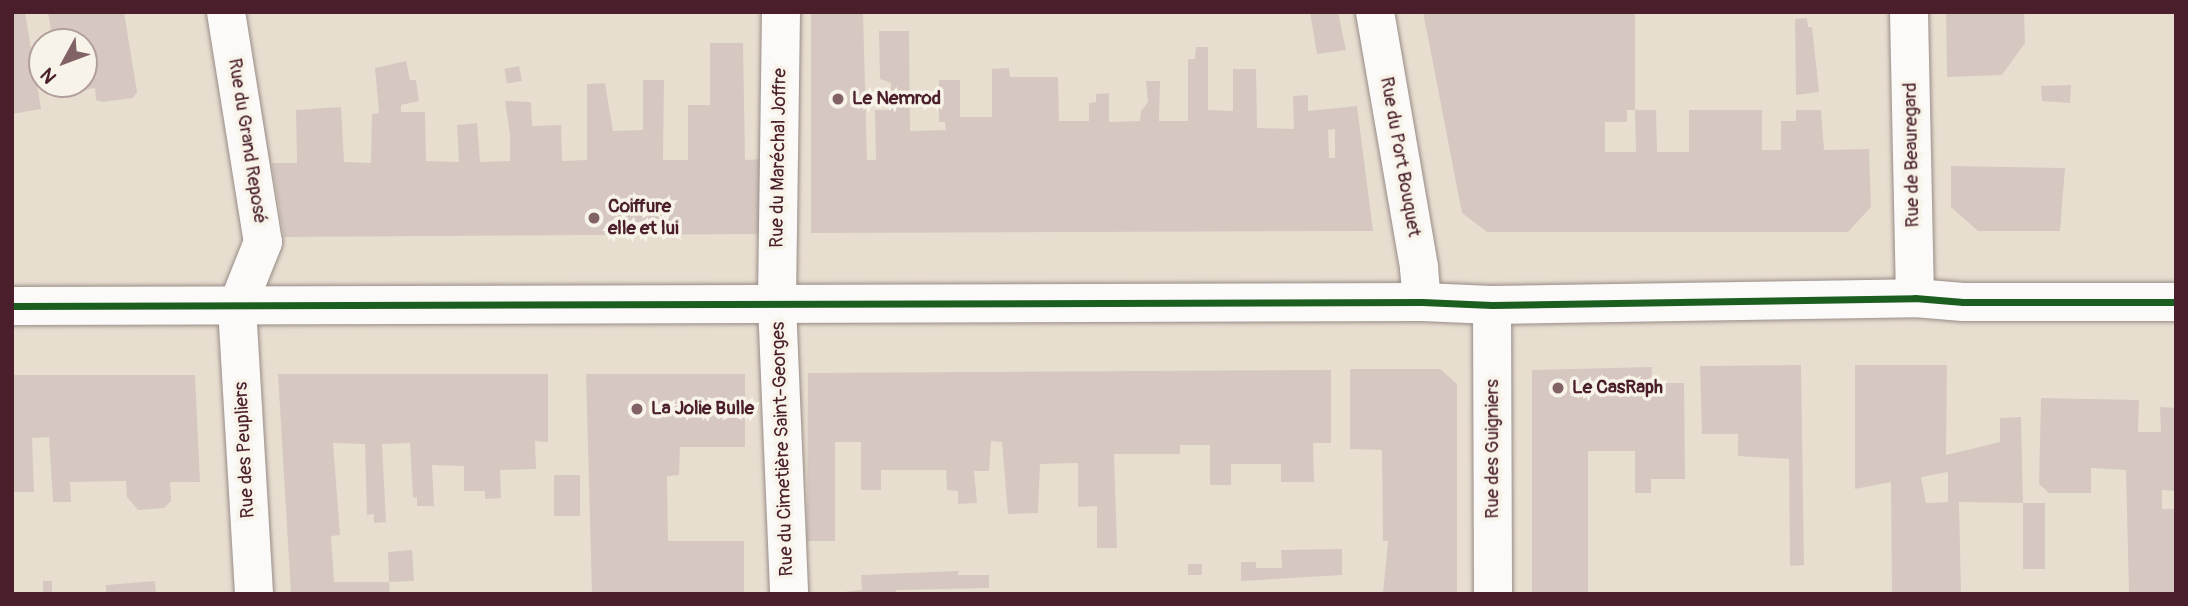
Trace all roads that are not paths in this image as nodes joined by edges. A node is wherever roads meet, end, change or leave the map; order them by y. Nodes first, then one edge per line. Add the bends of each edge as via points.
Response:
1 (226, 12) edge
2 (781, 12) edge
3 (1375, 12) edge
4 (1909, 12) edge
5 (1915, 298) junction
6 (1422, 302) junction
7 (2176, 302) edge
8 (777, 304) junction
9 (1492, 305) junction
10 (12, 306) edge
11 (237, 307) junction
12 (254, 594) edge
13 (789, 594) edge
14 (1493, 594) edge

1 - 11 main road, Rue du Grand Reposé via 263,242
2 - 8 main road, Rue du Maréchal Joffre
3 - 6 main road, Rue du Port Bouquet
4 - 5 main road, Rue de Beauregard
5 - 7 main road
5 - 9 main road
6 - 8 main road
6 - 9 main road
8 - 11 main road
8 - 13 main road, Rue du Cimetière Saint-Georges
9 - 14 main road, Rue des Guigniers
10 - 11 main road
11 - 12 main road, Rue des Peupliers

